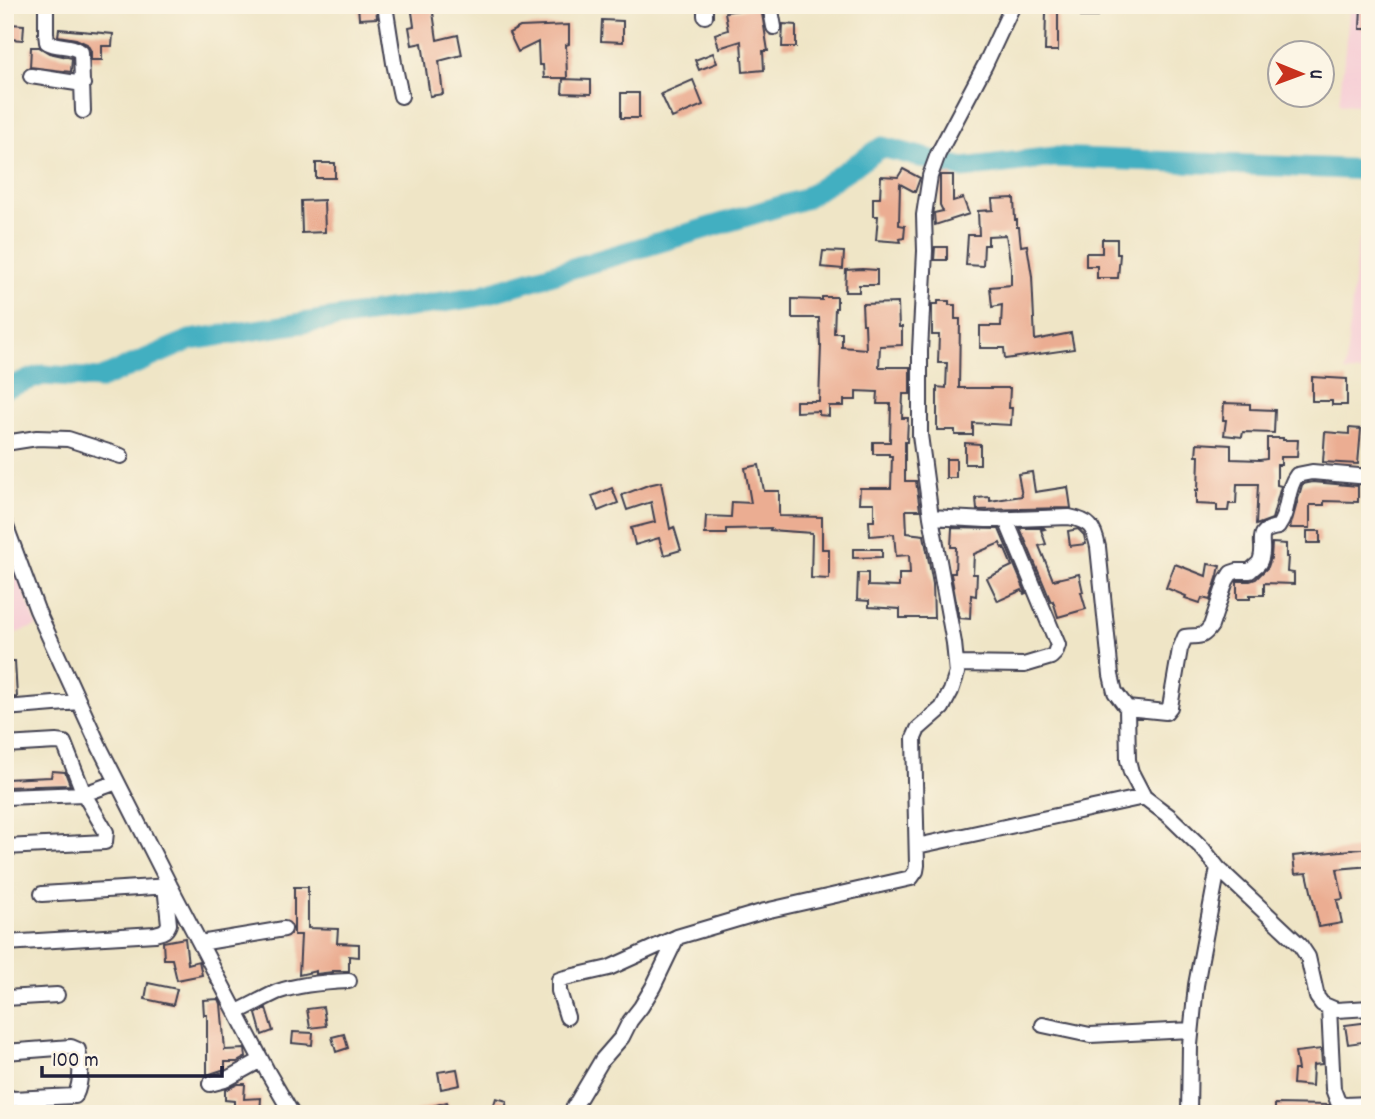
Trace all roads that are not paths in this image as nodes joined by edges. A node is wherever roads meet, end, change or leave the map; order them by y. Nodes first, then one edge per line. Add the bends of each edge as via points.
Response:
1 (46, 5) edge
2 (385, 5) edge
3 (770, 5) edge
4 (1013, 5) edge
5 (774, 27) dead end
6 (31, 76) dead end
7 (83, 84) junction
8 (401, 96) dead end
9 (83, 111) dead end
10 (5, 443) edge
11 (121, 457) dead end
12 (1370, 477) edge
13 (931, 517) junction
14 (1006, 520) junction
15 (5, 524) edge
16 (956, 664) junction
17 (79, 702) junction
18 (5, 708) edge
19 (1127, 708) junction
20 (5, 745) edge
21 (117, 782) junction
22 (84, 794) junction
23 (5, 797) edge
24 (1144, 797) junction
25 (5, 846) edge
26 (917, 846) junction
27 (1218, 868) junction
28 (167, 886) junction
29 (42, 894) dead end
30 (284, 929) dead end
31 (677, 937) junction
32 (5, 943) edge
33 (200, 943) junction
34 (349, 981) dead end
35 (57, 995) dead end
36 (5, 998) edge
37 (1329, 1008) junction
38 (1370, 1008) edge
39 (237, 1012) junction
40 (567, 1017) dead end
41 (1043, 1025) dead end
42 (1191, 1030) junction
43 (5, 1052) edge
44 (261, 1060) junction
45 (210, 1084) dead end
46 (5, 1096) edge
47 (1370, 1104) edge
48 (1344, 1109) edge
49 (292, 1114) edge
50 (570, 1114) edge
51 (1189, 1114) edge

1 - 7 street via 47,42 82,52
2 - 8 street
3 - 5 street
4 - 13 street via 930,176 924,215 920,435
6 - 7 street
7 - 9 street
10 - 11 street via 68,439
12 - 19 street via 1297,475 1290,484 1284,518 1261,537 1260,562 1250,571 1231,573 1207,633 1185,637 1170,707 1166,712
13 - 14 street
13 - 16 street
14 - 16 street via 1058,645 1051,657 1024,665
14 - 19 street via 1069,517 1094,531 1111,675 1115,692
15 - 17 street
16 - 26 street via 957,673 942,708 914,738
17 - 18 street
17 - 21 street
19 - 24 street via 1128,760
20 - 22 street via 64,743
21 - 22 street
21 - 28 street
22 - 23 street
22 - 25 street via 106,832 105,842
24 - 26 street
24 - 27 street via 1169,816
26 - 31 street via 911,878 765,911
27 - 37 street via 1300,944 1308,957 1317,997
27 - 42 street
28 - 29 street
28 - 32 street via 169,924 163,932
28 - 33 street
30 - 33 street
31 - 40 street via 609,968 559,981
31 - 50 street via 641,1007
33 - 39 street
34 - 39 street via 278,992
35 - 36 street
37 - 38 street
37 - 48 street via 1333,1089
39 - 44 street
41 - 42 street via 1090,1035
42 - 51 street
43 - 46 street via 71,1047 78,1050 80,1077 75,1096
44 - 45 street
44 - 49 street
47 - 48 street

